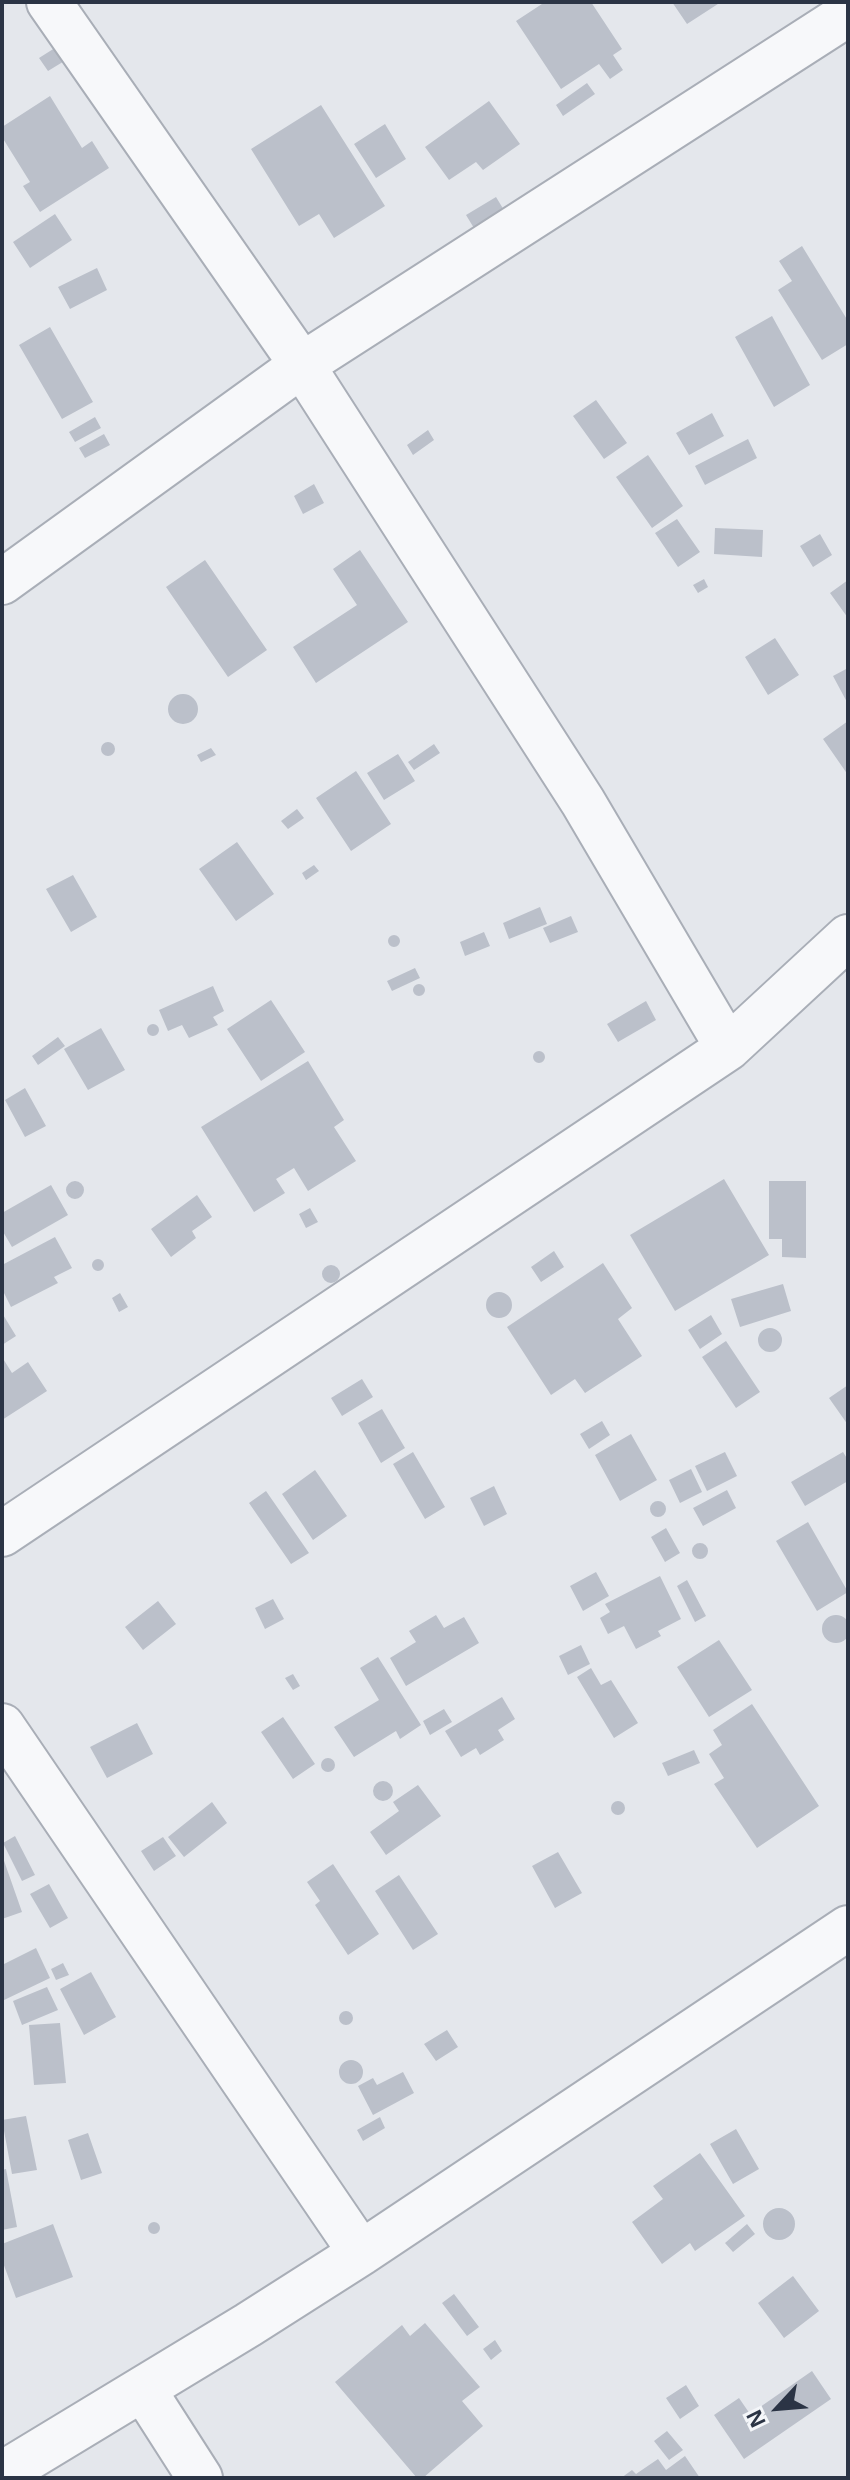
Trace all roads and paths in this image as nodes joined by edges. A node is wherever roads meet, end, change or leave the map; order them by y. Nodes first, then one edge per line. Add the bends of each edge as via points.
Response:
1 (49, 2) edge
2 (848, 14) edge
3 (302, 365) junction
4 (2, 582) edge
5 (848, 937) edge
6 (728, 1048) junction
7 (2, 1534) edge
8 (2, 1726) edge
9 (848, 1928) edge
10 (361, 2253) junction
11 (143, 2389) junction
12 (2, 2474) edge
13 (200, 2478) edge

1 - 3 street
2 - 3 street
3 - 4 street
3 - 6 street via 583,802
5 - 6 street
6 - 7 street
8 - 10 street
9 - 10 street
10 - 11 street
11 - 12 street
11 - 13 street

